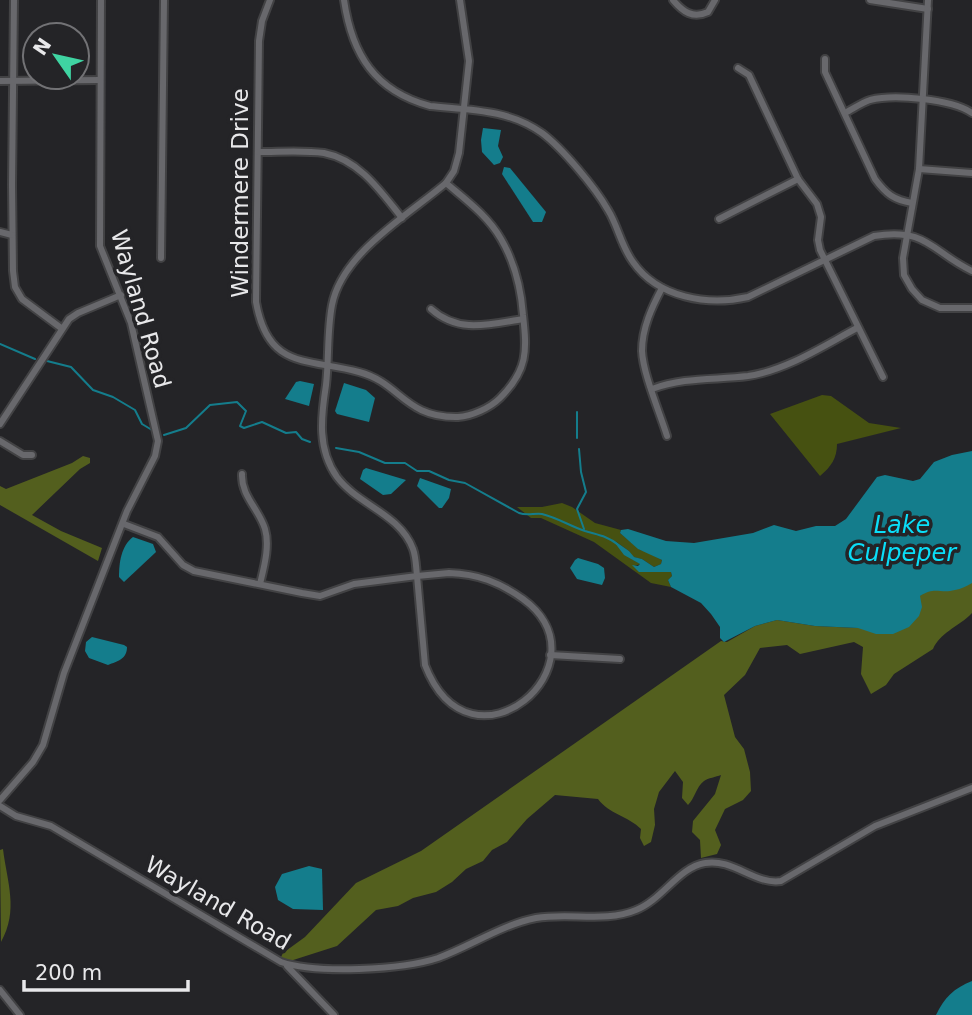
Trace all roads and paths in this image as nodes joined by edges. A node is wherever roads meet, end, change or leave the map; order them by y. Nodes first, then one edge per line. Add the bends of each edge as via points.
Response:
1 (14, 0) edge
2 (101, 0) edge
3 (164, 0) edge
4 (270, 0) edge
5 (344, 0) edge
6 (460, 0) edge
7 (673, 0) edge
8 (715, 0) edge
9 (870, 0) edge
10 (928, 0) edge
11 (928, 9) junction
12 (825, 59) dead end
13 (738, 68) dead end
14 (100, 80) junction
15 (0, 81) edge
16 (14, 81) junction
17 (923, 100) junction
18 (463, 109) junction
19 (845, 113) junction
20 (972, 113) edge
21 (258, 152) junction
22 (919, 169) junction
23 (972, 173) edge
24 (798, 179) junction
25 (446, 183) junction
26 (912, 203) junction
27 (402, 218) junction
28 (719, 219) dead end
29 (0, 232) edge
30 (12, 235) junction
31 (908, 235) junction
32 (161, 258) dead end
33 (825, 259) junction
34 (972, 271) edge
35 (662, 288) junction
36 (121, 295) junction
37 (972, 308) edge
38 (431, 309) dead end
39 (523, 319) junction
40 (61, 328) junction
41 (857, 328) junction
42 (328, 367) junction
43 (883, 377) dead end
44 (652, 389) junction
45 (0, 424) edge
46 (667, 436) dead end
47 (0, 440) edge
48 (32, 455) dead end
49 (242, 474) dead end
50 (124, 524) junction
51 (417, 576) junction
52 (260, 584) junction
53 (550, 655) junction
54 (620, 659) dead end
55 (972, 788) edge
56 (0, 800) edge
57 (0, 806) edge
58 (281, 962) junction
59 (0, 990) edge
60 (20, 1015) edge
61 (334, 1015) edge

1 - 16 street
2 - 14 street, Wayland Road
3 - 32 street
4 - 21 street, Windermere Drive via 259,41
5 - 18 street via 354,41 379,80 419,103
6 - 18 street via 469,61
7 - 8 street via 687,13 698,15 708,12
9 - 11 street
10 - 11 street
11 - 17 street
12 - 19 street via 825,72
13 - 24 street via 749,75
14 - 16 street
14 - 36 street, Wayland Road via 99,237 102,256
15 - 16 street
16 - 30 street
17 - 19 street via 869,100
17 - 20 street via 950,103
17 - 22 street
18 - 25 street via 459,153
18 - 35 street via 507,115 547,137 599,197 632,262
19 - 26 street via 886,194
21 - 27 street via 323,153 339,158 371,180
21 - 42 street, Windermere Drive via 256,302 260,321 267,337 283,353
22 - 23 street
22 - 26 street
24 - 28 street
24 - 33 street via 817,204 821,217 818,240
25 - 27 street
25 - 39 street, Windermere Drive via 481,213 501,240 521,290
26 - 31 street
27 - 42 street via 360,255 337,289
29 - 30 street
30 - 40 street via 15,287 22,299
31 - 33 street via 874,236
31 - 34 street via 930,243
31 - 37 street via 904,275 912,289 940,308
33 - 35 street via 758,294 736,300 698,299
33 - 41 street
35 - 44 street via 645,327 642,352
36 - 40 street via 78,313
36 - 50 street, Wayland Road via 159,441
38 - 39 street via 463,327
39 - 42 street, Windermere Drive via 527,343 519,375 496,402 461,417 425,413 369,374
40 - 45 street
41 - 43 street
41 - 44 street via 773,370 689,379
42 - 51 street via 320,424 327,459 349,490 400,528 413,549
44 - 46 street
47 - 48 street via 23,455
49 - 52 street via 241,485 265,530
50 - 52 street via 158,537 194,571
50 - 56 street, Wayland Road via 59,689 43,745
51 - 52 street via 369,582 320,596
51 - 53 street via 475,575 517,595 539,613
51 - 53 street via 425,665 435,687 455,706 487,715 517,707 539,688
53 - 54 street
55 - 58 street, Wayland Road via 875,826 781,881 708,862 687,870 655,900 632,912 527,920 422,962 311,968
57 - 58 street, Wayland Road via 51,826
58 - 61 street
59 - 60 street

